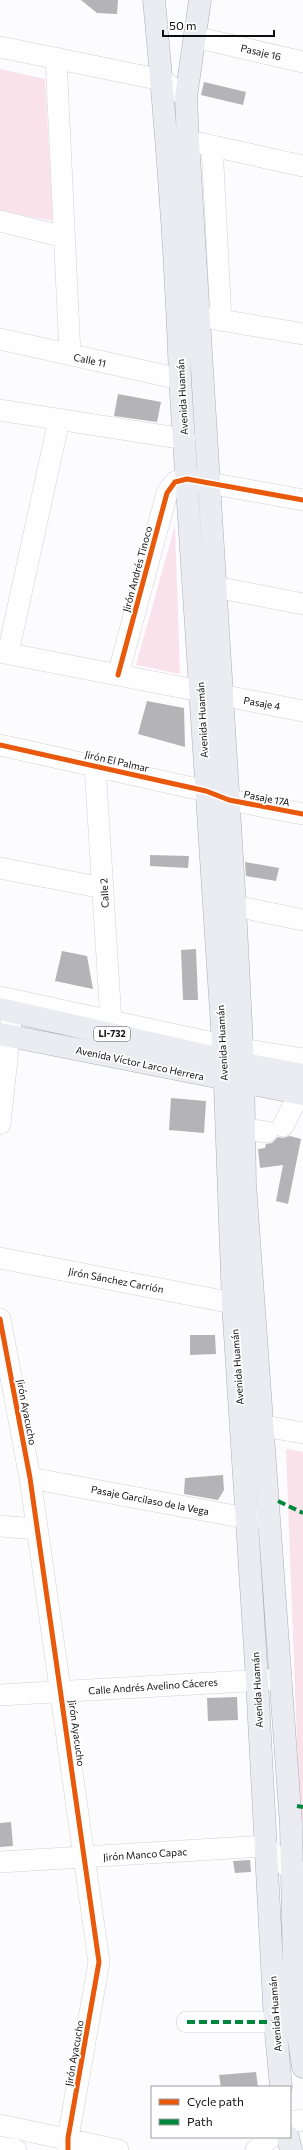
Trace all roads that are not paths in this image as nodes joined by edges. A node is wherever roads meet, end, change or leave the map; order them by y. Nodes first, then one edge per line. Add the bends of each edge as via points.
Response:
1 (154, 0) edge
2 (200, 0) edge
3 (195, 37) junction
4 (0, 47) edge
5 (56, 58) junction
6 (303, 62) edge
7 (162, 80) junction
8 (186, 97) junction
9 (188, 141) junction
10 (212, 146) junction
11 (303, 166) edge
12 (0, 221) edge
13 (64, 237) junction
14 (178, 314) junction
15 (200, 316) junction
16 (221, 320) junction
17 (303, 334) edge
18 (0, 340) edge
19 (70, 355) junction
20 (180, 379) junction
21 (0, 410) edge
22 (59, 420) junction
23 (185, 439) junction
24 (187, 479) junction
25 (210, 484) junction
26 (303, 500) edge
27 (215, 587) junction
28 (303, 604) edge
29 (4, 653) edge
30 (118, 675) junction
31 (200, 691) junction
32 (222, 696) junction
33 (303, 711) edge
34 (0, 745) edge
35 (96, 765) junction
36 (206, 791) junction
37 (229, 800) junction
38 (303, 814) edge
39 (0, 868) edge
40 (103, 888) junction
41 (235, 906) junction
42 (303, 920) edge
43 (4, 1006) edge
44 (111, 1021) junction
45 (4, 1035) edge
46 (303, 1060) edge
47 (233, 1063) junction
48 (302, 1088) edge
49 (0, 1124) edge
50 (244, 1129) junction
51 (236, 1184) junction
52 (0, 1258) edge
53 (254, 1297) junction
54 (233, 1303) junction
55 (0, 1319) edge
56 (264, 1426) junction
57 (303, 1433) edge
58 (30, 1478) junction
59 (246, 1518) junction
60 (270, 1518) junction
61 (0, 1526) edge
62 (36, 1529) junction
63 (282, 1679) junction
64 (256, 1680) junction
65 (62, 1692) junction
66 (0, 1695) edge
67 (265, 1846) junction
68 (85, 1858) junction
69 (0, 1862) edge
70 (297, 1872) edge
71 (299, 2015) edge
72 (187, 2022) dead end
73 (274, 2022) junction
74 (303, 2067) edge
75 (281, 2086) edge
76 (303, 2120) edge
77 (291, 2122) edge
78 (0, 2125) edge
79 (270, 2138) edge
80 (288, 2138) edge
81 (68, 2144) edge
82 (0, 2147) edge
83 (16, 2150) edge
84 (118, 2150) edge
85 (256, 2150) edge
86 (291, 2150) edge

1 - 7 main road, Avenida Huamán
2 - 3 main road, Avenida Huamán
3 - 6 street, Pasaje 16
3 - 8 main road, Avenida Huamán
4 - 5 street
5 - 7 street
5 - 13 street
7 - 8 street
7 - 14 main road, Avenida Huamán
8 - 9 main road, Avenida Huamán
9 - 10 street
9 - 15 main road, Avenida Huamán
10 - 11 street
10 - 16 street
12 - 13 street
13 - 19 street
14 - 15 street
14 - 20 main road, Avenida Huamán
15 - 16 street
15 - 25 main road, Avenida Huamán
16 - 17 street
18 - 19 street, Calle 11
19 - 20 street, Calle 11
20 - 23 main road, Avenida Huamán
21 - 22 street
22 - 23 street
22 - 29 street
23 - 24 main road, Avenida Huamán
24 - 25 street
24 - 30 street, Jirón Andrés Tinoco via 175,482 167,493
24 - 31 main road, Avenida Huamán
25 - 26 street
25 - 27 main road, Avenida Huamán
27 - 28 street
27 - 32 main road, Avenida Huamán
29 - 30 street, Pasaje 4
30 - 31 street, Pasaje 4
31 - 32 street, Pasaje 4
31 - 36 main road, Avenida Huamán
32 - 33 street, Pasaje 4
32 - 37 main road, Avenida Huamán
34 - 35 street, Jirón El Palmar
35 - 36 street, Jirón El Palmar
35 - 40 street, Calle 2
36 - 37 street, Jirón El Palmar
36 - 47 main road, Avenida Huamán
37 - 38 street, Pasaje 17A
37 - 41 main road, Avenida Huamán
39 - 40 street
40 - 44 street, Calle 2
41 - 42 street
41 - 47 main road, Avenida Huamán
43 - 44 street, Avenida Víctor Larco Herrera
43 - 45 street
43 - 47 main road, Avenida Víctor Larco Herrera / LI-732
44 - 47 street, Avenida Víctor Larco Herrera
45 - 47 main road, Avenida Víctor Larco Herrera / LI-732
45 - 49 street
46 - 47 street, Avenida Víctor Larco Herrera
47 - 48 main road, Avenida Víctor Larco Herrera / LI-732
47 - 50 main road, Avenida Huamán
47 - 51 main road, Avenida Huamán
48 - 50 street via 275,1129
50 - 51 main road, Avenida Huamán
51 - 53 main road, Avenida Huamán
51 - 54 main road, Avenida Huamán
52 - 54 street, Jirón Sánchez Carrión
53 - 54 street
53 - 56 main road, Avenida Huamán
54 - 59 main road, Avenida Huamán
55 - 58 street, Jirón Ayacucho
56 - 57 street
56 - 60 main road, Avenida Huamán
58 - 59 street, Pasaje Garcilaso de la Vega
58 - 62 street, Jirón Ayacucho
59 - 60 street, Pasaje Garcilaso de la Vega
59 - 64 main road, Avenida Huamán
60 - 63 main road, Avenida Huamán
61 - 62 street
62 - 65 street, Jirón Ayacucho
63 - 64 street, Calle Andrés Avelino Cáceres
63 - 70 main road, Avenida Huamán via 291,1825
64 - 65 street, Calle Andrés Avelino Cáceres
64 - 67 main road, Avenida Huamán
65 - 66 street, Calle Andrés Avelino Cáceres
65 - 68 street, Jirón Ayacucho
67 - 68 street, Jirón Manco Capac
67 - 70 street
67 - 73 main road, Avenida Huamán
68 - 69 street, Jirón Manco Capac
68 - 81 street, Jirón Ayacucho via 99,1962
70 - 71 main road, Avenida Huamán
71 - 74 main road, Avenida Huamán
72 - 73 street
73 - 75 main road, Avenida Huamán
76 - 77 street
78 - 81 street
79 - 85 street
80 - 86 main road
81 - 84 street
82 - 83 street

